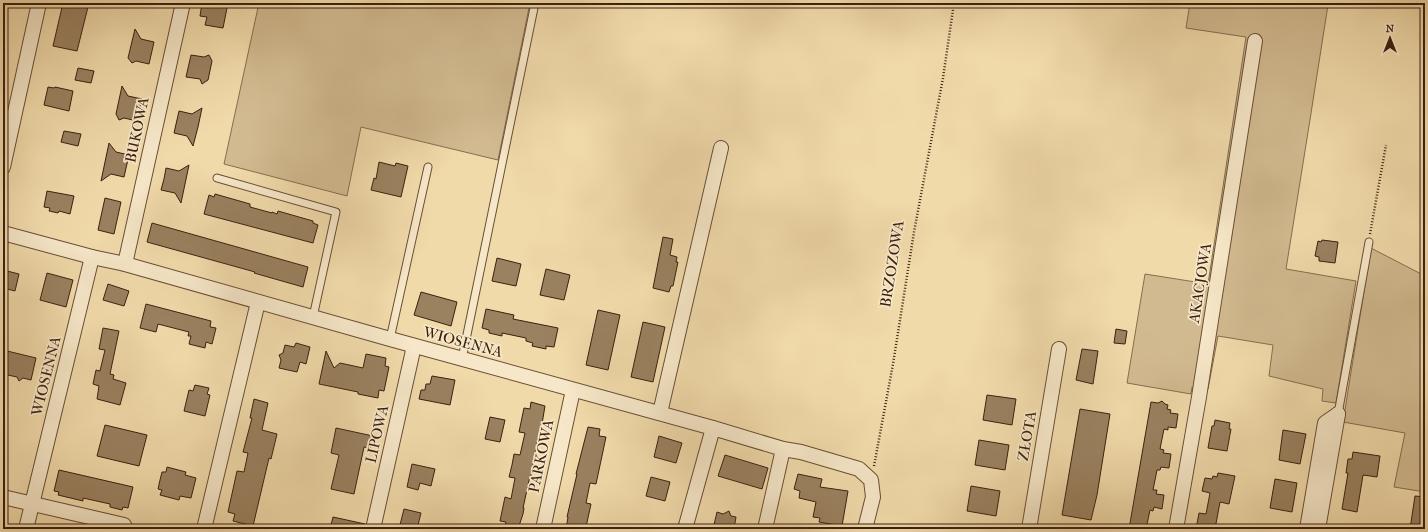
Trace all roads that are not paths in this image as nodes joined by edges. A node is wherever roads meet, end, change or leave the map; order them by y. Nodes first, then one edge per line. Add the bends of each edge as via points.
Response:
1 (39, 3) edge
2 (183, 3) edge
3 (535, 3) edge
4 (1256, 41) dead end
5 (721, 148) dead end
6 (3, 167) edge
7 (428, 167) dead end
8 (217, 178) dead end
9 (3, 234) edge
10 (1368, 242) road end
11 (92, 257) junction
12 (125, 264) junction
13 (258, 302) junction
14 (313, 317) junction
15 (390, 339) junction
16 (414, 346) junction
17 (1059, 349) dead end
18 (462, 359) junction
19 (573, 390) junction
20 (660, 413) junction
21 (1338, 414) junction
22 (713, 428) junction
23 (783, 449) junction
24 (3, 497) edge
25 (32, 504) junction
26 (124, 525) dead end
27 (26, 529) edge
28 (204, 529) edge
29 (374, 529) edge
30 (542, 529) edge
31 (685, 529) edge
32 (765, 529) edge
33 (865, 529) edge
34 (1029, 529) edge
35 (1176, 529) edge
36 (1307, 529) edge
37 (1318, 529) edge

1 - 6 street
2 - 12 street, BUKOWA
3 - 18 lane
4 - 35 street, AKACJOWA via 1201,389
5 - 20 street
7 - 15 lane
8 - 14 lane via 336,212
9 - 11 street, WIOSENNA
10 - 21 lane
11 - 12 street, WIOSENNA
11 - 25 street, WIOSENNA
12 - 13 street, WIOSENNA
13 - 14 street, WIOSENNA
13 - 28 street
14 - 15 street, WIOSENNA
15 - 16 street, WIOSENNA
16 - 18 street, WIOSENNA
16 - 29 street, LIPOWA
17 - 34 street, ZŁOTA
18 - 19 street, WIOSENNA
19 - 20 street, WIOSENNA
19 - 30 street, PARKOWA
20 - 22 street, WIOSENNA
21 - 36 street via 1325,423
21 - 37 street
22 - 23 street, WIOSENNA
22 - 31 street
23 - 32 street
23 - 33 street, WIOSENNA via 859,469 871,480 873,497
24 - 25 street
25 - 26 street
25 - 27 street, WIOSENNA

